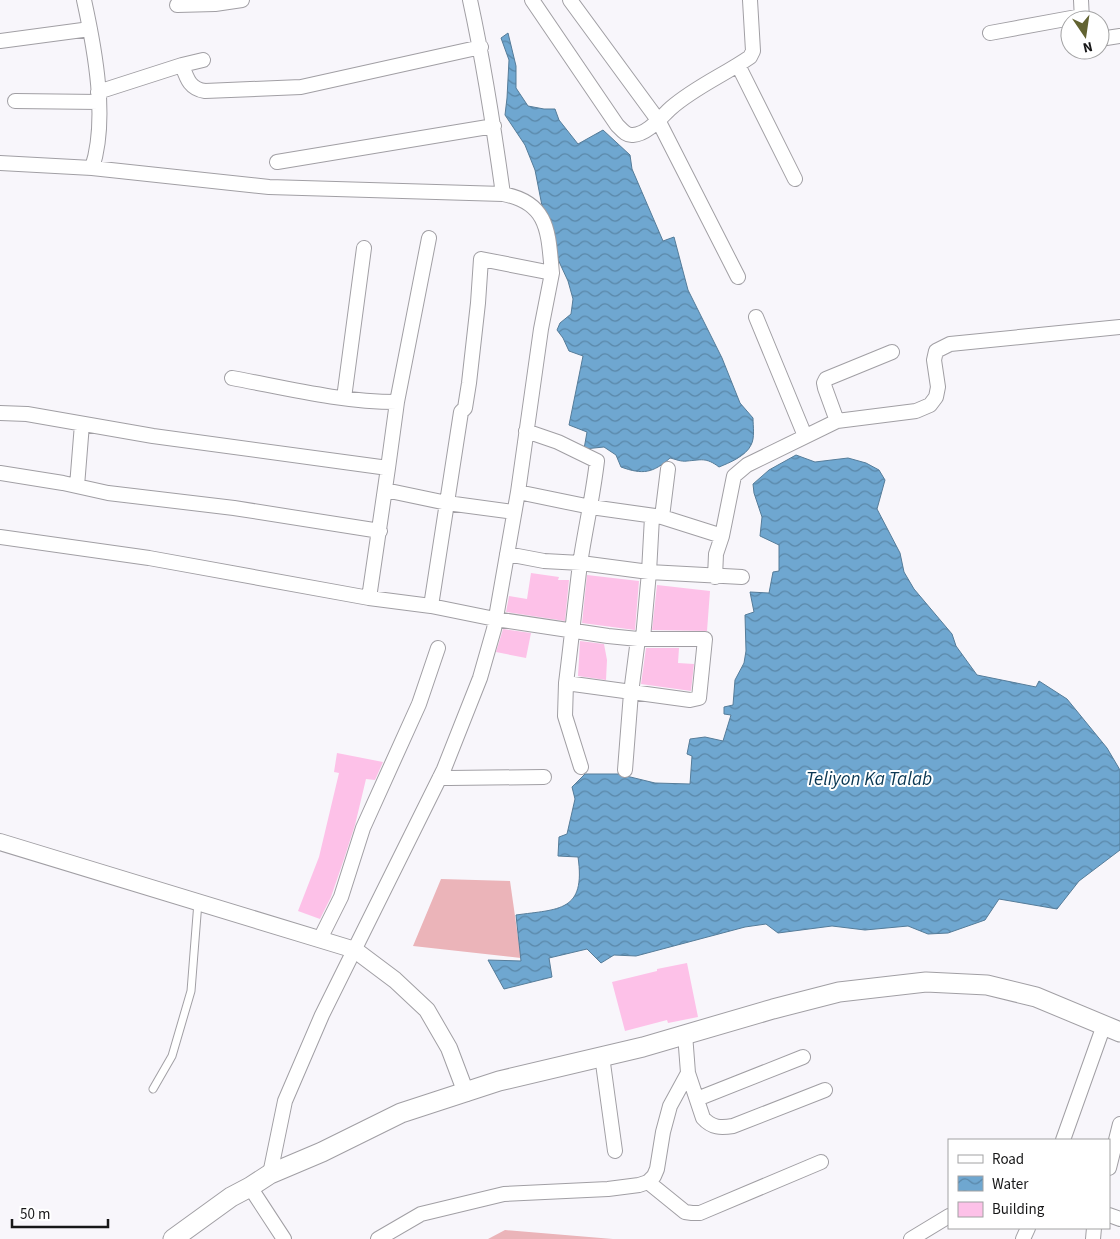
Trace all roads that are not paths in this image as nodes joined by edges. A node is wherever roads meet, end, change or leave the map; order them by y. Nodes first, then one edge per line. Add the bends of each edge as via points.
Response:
1 (84, 0) edge
2 (242, 0) edge
3 (470, 0) edge
4 (532, 0) edge
5 (570, 0) edge
6 (750, 0) edge
7 (177, 5) dead end
8 (1060, 22) edge
9 (90, 29) junction
10 (990, 33) dead end
11 (0, 41) edge
12 (480, 47) junction
13 (203, 60) dead end
14 (182, 65) junction
15 (738, 65) junction
16 (99, 97) junction
17 (15, 101) dead end
18 (658, 120) junction
19 (494, 126) junction
20 (277, 162) dead end
21 (0, 163) edge
22 (92, 168) junction
23 (795, 180) dead end
24 (503, 194) junction
25 (429, 238) dead end
26 (364, 248) dead end
27 (552, 273) junction
28 (738, 277) dead end
29 (756, 317) dead end
30 (1120, 327) edge
31 (892, 352) dead end
32 (232, 378) dead end
33 (344, 398) junction
34 (396, 402) junction
35 (0, 413) edge
36 (837, 422) junction
37 (82, 424) junction
38 (526, 431) junction
39 (805, 436) junction
40 (388, 468) junction
41 (668, 469) dead end
42 (0, 473) edge
43 (77, 486) junction
44 (385, 490) junction
45 (518, 492) junction
46 (447, 503) junction
47 (591, 507) junction
48 (514, 512) junction
49 (657, 517) junction
50 (380, 531) junction
51 (0, 536) edge
52 (722, 536) junction
53 (507, 554) junction
54 (581, 563) junction
55 (649, 572) junction
56 (715, 577) junction
57 (742, 577) dead end
58 (369, 598) junction
59 (431, 606) junction
60 (495, 619) junction
61 (572, 631) junction
62 (641, 639) junction
63 (438, 648) dead end
64 (566, 683) junction
65 (631, 692) junction
66 (581, 767) dead end
67 (625, 770) dead end
68 (440, 777) junction
69 (544, 777) dead end
70 (0, 842) edge
71 (198, 902) junction
72 (320, 939) junction
73 (355, 950) junction
74 (1112, 1029) edge
75 (685, 1034) junction
76 (602, 1056) junction
77 (803, 1057) dead end
78 (688, 1073) junction
79 (153, 1089) dead end
80 (825, 1090) dead end
81 (466, 1092) junction
82 (697, 1099) junction
83 (1120, 1124) edge
84 (1063, 1139) edge
85 (615, 1151) dead end
86 (821, 1162) dead end
87 (1110, 1164) edge
88 (270, 1174) junction
89 (648, 1182) junction
90 (250, 1187) junction
91 (948, 1217) edge
92 (173, 1239) edge
93 (284, 1239) edge
94 (378, 1239) edge
95 (911, 1239) edge

1 - 9 street
2 - 7 street
3 - 12 street
4 - 18 street via 626,134 642,132
5 - 18 street
6 - 15 street via 753,51
8 - 10 street
9 - 11 street
9 - 16 street
12 - 14 street via 301,87 198,90 192,86
12 - 19 street
13 - 14 street
14 - 16 street
15 - 18 street via 687,95
15 - 23 street
16 - 17 street
16 - 22 street via 101,123
18 - 28 street
19 - 20 street
19 - 24 street
21 - 22 street
22 - 24 street via 270,187
24 - 27 street via 528,202 544,222
25 - 34 street
26 - 33 street
27 - 38 street via 540,329
27 - 46 street via 481,259 470,383 465,408 461,412
29 - 39 street
30 - 36 street via 950,344 936,351 938,387 930,405
31 - 36 street via 826,379 825,388
32 - 33 street
33 - 34 street
34 - 40 street
35 - 37 street via 27,414
36 - 39 street
37 - 40 street
37 - 43 street
38 - 45 street
38 - 47 street via 597,461
39 - 52 street via 747,465 734,476
40 - 44 street
41 - 49 street
42 - 43 street
43 - 50 street
44 - 46 street
44 - 50 street
45 - 47 street
45 - 48 street
46 - 48 street
46 - 59 street
47 - 49 street
47 - 54 street
48 - 53 street
49 - 52 street
49 - 55 street
50 - 58 street
51 - 58 street via 149,558
52 - 56 street via 716,554
53 - 54 street
53 - 60 street
54 - 55 street
54 - 61 street
55 - 56 street
55 - 62 street
56 - 57 street
58 - 59 street
59 - 60 street
60 - 61 street
60 - 68 street via 480,678
61 - 62 street
61 - 64 street
62 - 65 street
62 - 65 street via 705,639 701,692 699,698 690,700
63 - 72 street via 419,704 363,828 340,897
64 - 65 street
64 - 66 street via 565,716
65 - 67 street
68 - 69 street
68 - 73 street
70 - 71 street
71 - 72 street
71 - 79 lane via 191,991 172,1056
72 - 73 street
73 - 81 street via 395,980 427,1010 448,1048
73 - 88 street via 322,1015 286,1101
74 - 75 main road via 1036,997 988,985 926,982 839,992
74 - 84 street
75 - 76 main road
75 - 78 street
76 - 81 main road
76 - 85 street
77 - 82 street
78 - 82 street
78 - 89 street via 670,1106 657,1169
80 - 82 street via 722,1128 708,1124
81 - 88 main road via 401,1113
83 - 87 street
86 - 89 street via 709,1210 692,1214
88 - 90 main road
89 - 94 street via 608,1189 504,1194 421,1214
90 - 92 main road
90 - 93 street
91 - 95 street

